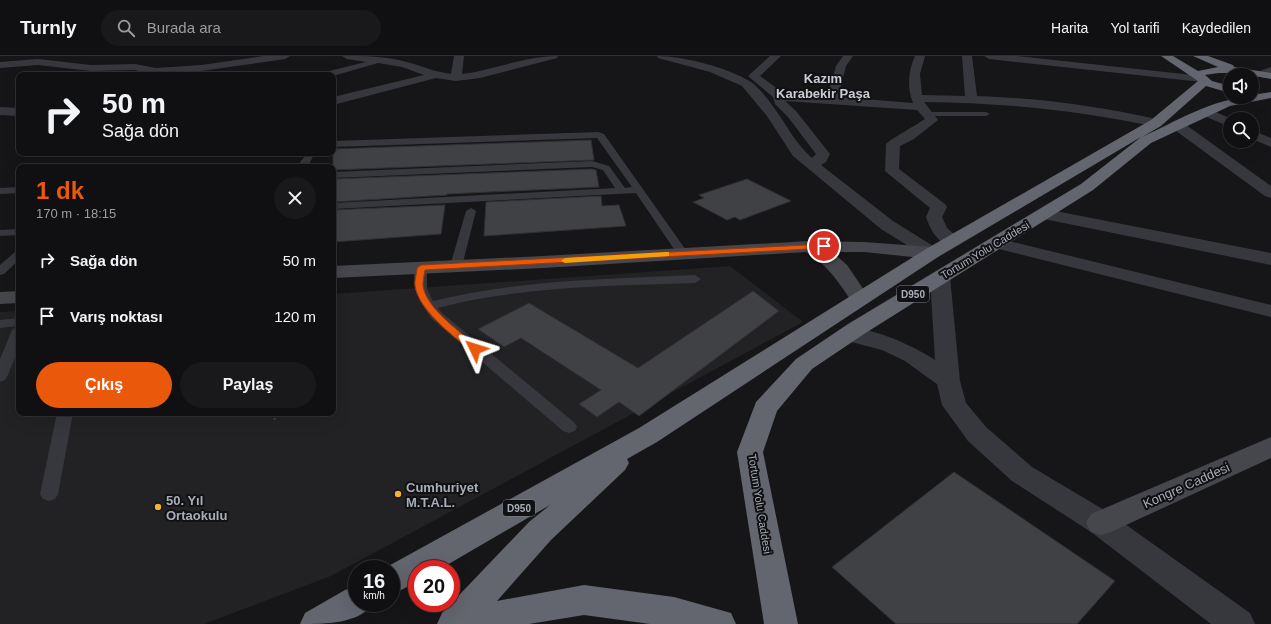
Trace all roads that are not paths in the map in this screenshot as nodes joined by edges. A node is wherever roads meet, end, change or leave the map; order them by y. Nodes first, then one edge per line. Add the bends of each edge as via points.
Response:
1 (56, 56) edge
2 (285, 56) edge
3 (348, 56) edge
4 (417, 56) edge
5 (459, 56) edge
6 (553, 56) edge
7 (662, 56) edge
8 (776, 56) edge
9 (848, 56) edge
10 (920, 56) edge
11 (967, 56) edge
12 (989, 56) edge
13 (1166, 56) edge
14 (1198, 56) edge
15 (367, 57) edge
16 (693, 57) edge
17 (1033, 58) edge
18 (382, 61) junction
19 (38, 62) junction
20 (0, 65) edge
21 (412, 67) junction
22 (1233, 68) edge
23 (1223, 71) edge
24 (155, 72) edge
25 (167, 72) edge
26 (336, 72) edge
27 (436, 75) junction
28 (753, 76) junction
29 (456, 78) junction
30 (1202, 79) junction
31 (1266, 84) edge
32 (1223, 87) edge
33 (779, 96) junction
34 (832, 99) junction
35 (973, 99) junction
36 (336, 100) edge
37 (922, 106) junction
38 (0, 111) edge
39 (16, 112) edge
40 (1206, 112) junction
41 (986, 114) dead end
42 (1223, 120) edge
43 (1156, 122) junction
44 (1177, 126) junction
45 (1259, 137) edge
46 (1271, 143) edge
47 (336, 144) edge
48 (607, 157) junction
49 (811, 164) junction
50 (336, 168) edge
51 (336, 175) edge
52 (16, 190) edge
53 (638, 190) junction
54 (0, 191) edge
55 (622, 191) junction
56 (1271, 193) edge
57 (336, 206) edge
58 (471, 211) dead end
59 (1045, 214) junction
60 (16, 232) edge
61 (0, 233) edge
62 (953, 241) junction
63 (997, 243) junction
64 (810, 246) junction
65 (682, 253) junction
66 (932, 253) junction
67 (16, 257) edge
68 (1271, 259) edge
69 (456, 266) junction
70 (421, 268) junction
71 (0, 271) edge
72 (336, 272) edge
73 (940, 277) junction
74 (695, 279) dead end
75 (16, 297) edge
76 (0, 298) edge
77 (860, 299) junction
78 (429, 306) junction
79 (1271, 311) edge
80 (16, 322) edge
81 (0, 324) edge
82 (848, 334) junction
83 (14, 354) edge
84 (0, 377) edge
85 (948, 381) junction
86 (63, 416) edge
87 (568, 427) dead end
88 (648, 435) junction
89 (1271, 447) edge
90 (49, 494) dead end
91 (1101, 523) junction
92 (400, 577) edge
93 (348, 606) edge
94 (317, 624) edge
95 (454, 624) edge
96 (464, 624) edge
97 (719, 624) edge
98 (782, 624) edge
99 (1238, 624) edge

1 - 19 street
2 - 25 street
3 - 15 street
4 - 21 street
5 - 29 street
6 - 29 street via 480,75
7 - 49 street via 718,72 746,84 772,114 798,153
8 - 28 street
9 - 34 street via 841,66
10 - 37 street via 916,62 915,83
11 - 35 street via 970,95
12 - 17 street
13 - 30 highway
14 - 22 highway, Tortum Yolu Caddesi
15 - 18 street
16 - 28 street
17 - 30 street
18 - 21 street
18 - 26 street
19 - 20 street
19 - 24 street via 85,68 144,68
21 - 27 street
23 - 30 highway, Tortum Yolu Caddesi via 1201,73
27 - 29 street
27 - 36 street
28 - 33 street
30 - 32 highway
30 - 43 highway, Tortum Yolu Caddesi
31 - 40 highway, Tortum Yolu Caddesi / D950
33 - 34 street
33 - 49 street via 779,101 823,154 821,159
34 - 37 street
35 - 37 street
35 - 43 street via 1087,109
37 - 41 lane
37 - 62 street via 932,120 893,144 892,171 940,208 934,218 936,224 939,231
38 - 39 street
40 - 42 street
40 - 44 highway, Tortum Yolu Caddesi / D950
43 - 62 highway, Tortum Yolu Caddesi
44 - 56 street
44 - 59 highway, Tortum Yolu Caddesi / D950 via 1146,140 1087,187
45 - 46 street
47 - 48 lane via 592,134 601,136
48 - 50 lane
48 - 53 lane
49 - 66 street via 887,225
51 - 55 lane via 592,164 606,168
52 - 54 lane
53 - 55 lane
53 - 65 lane
55 - 57 lane
58 - 69 lane
59 - 63 highway, Tortum Yolu Caddesi / D950
59 - 68 street
60 - 61 lane
62 - 66 highway, Tortum Yolu Caddesi
63 - 73 highway, Tortum Yolu Caddesi / D950
63 - 79 street
64 - 65 street
64 - 66 street via 864,247
64 - 77 street via 826,256 840,270
65 - 69 street
66 - 77 highway, Tortum Yolu Caddesi
67 - 71 lane
69 - 70 street
70 - 72 street
70 - 78 lane via 419,286
73 - 82 highway, Tortum Yolu Caddesi / D950
73 - 85 street
74 - 78 lane via 523,288 471,295
75 - 76 street
77 - 88 highway, Tortum Yolu Caddesi
78 - 87 lane via 437,316
80 - 81 lane
82 - 85 street via 878,340 906,351
82 - 98 highway, Tortum Yolu Caddesi / D950 via 804,364 765,408 750,452
83 - 84 lane
85 - 91 street via 954,405 977,434 1022,474
86 - 90 lane
88 - 92 highway, Tortum Yolu Caddesi / D950
88 - 95 highway, Tortum Yolu Caddesi via 540,531
89 - 91 street, Kongre Caddesi
91 - 99 street
93 - 94 highway
96 - 97 highway via 522,610 584,600 674,612

